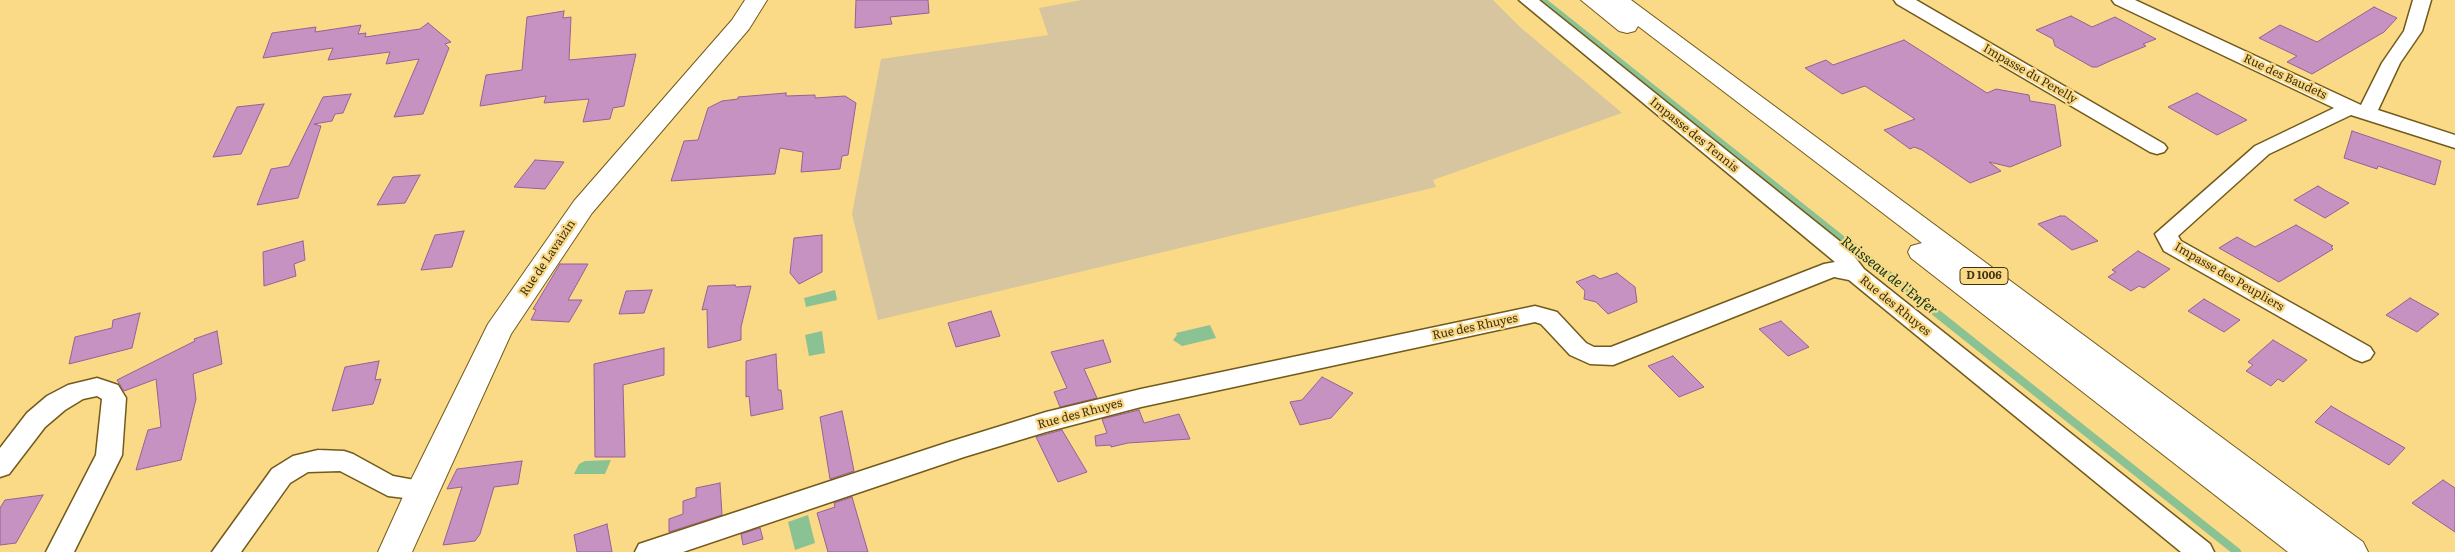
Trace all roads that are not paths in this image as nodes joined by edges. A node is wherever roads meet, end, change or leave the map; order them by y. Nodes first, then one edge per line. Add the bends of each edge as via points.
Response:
1 (756, 0) edge
2 (1528, 0) edge
3 (1592, 0) edge
4 (1617, 0) edge
5 (1903, 0) edge
6 (2121, 0) edge
7 (2422, 0) edge
8 (2358, 110) junction
9 (2455, 142) edge
10 (2157, 148) dead end
11 (1856, 274) junction
12 (2362, 354) dead end
13 (0, 466) edge
14 (422, 490) junction
15 (60, 552) edge
16 (226, 552) edge
17 (395, 552) edge
18 (649, 552) edge
19 (2200, 552) edge
20 (2312, 552) edge
21 (2350, 552) edge

1 - 14 main road, Rue de Lavaizin via 741,24 583,207 504,323
2 - 11 street, Impasse des Tennis via 1839,252
3 - 20 main road, D 1006
4 - 21 main road, D 1006
5 - 10 street, Impasse du Perelly
6 - 8 street, Rue des Baudets
7 - 8 street via 2413,31
8 - 9 street, Rue des Baudets
8 - 12 street, Impasse des Peupliers via 2262,150 2166,234 2172,246
11 - 18 street, Rue des Rhuyes via 1832,269 1613,356 1590,355 1578,349 1549,318 1535,314 1141,398 958,449
11 - 19 street, Rue des Rhuyes
13 - 15 street via 36,420 56,403 77,391 97,387 110,391 114,398 108,455
14 - 16 street via 388,486 344,461 302,463 281,476
14 - 17 main road, Rue de Lavaizin

